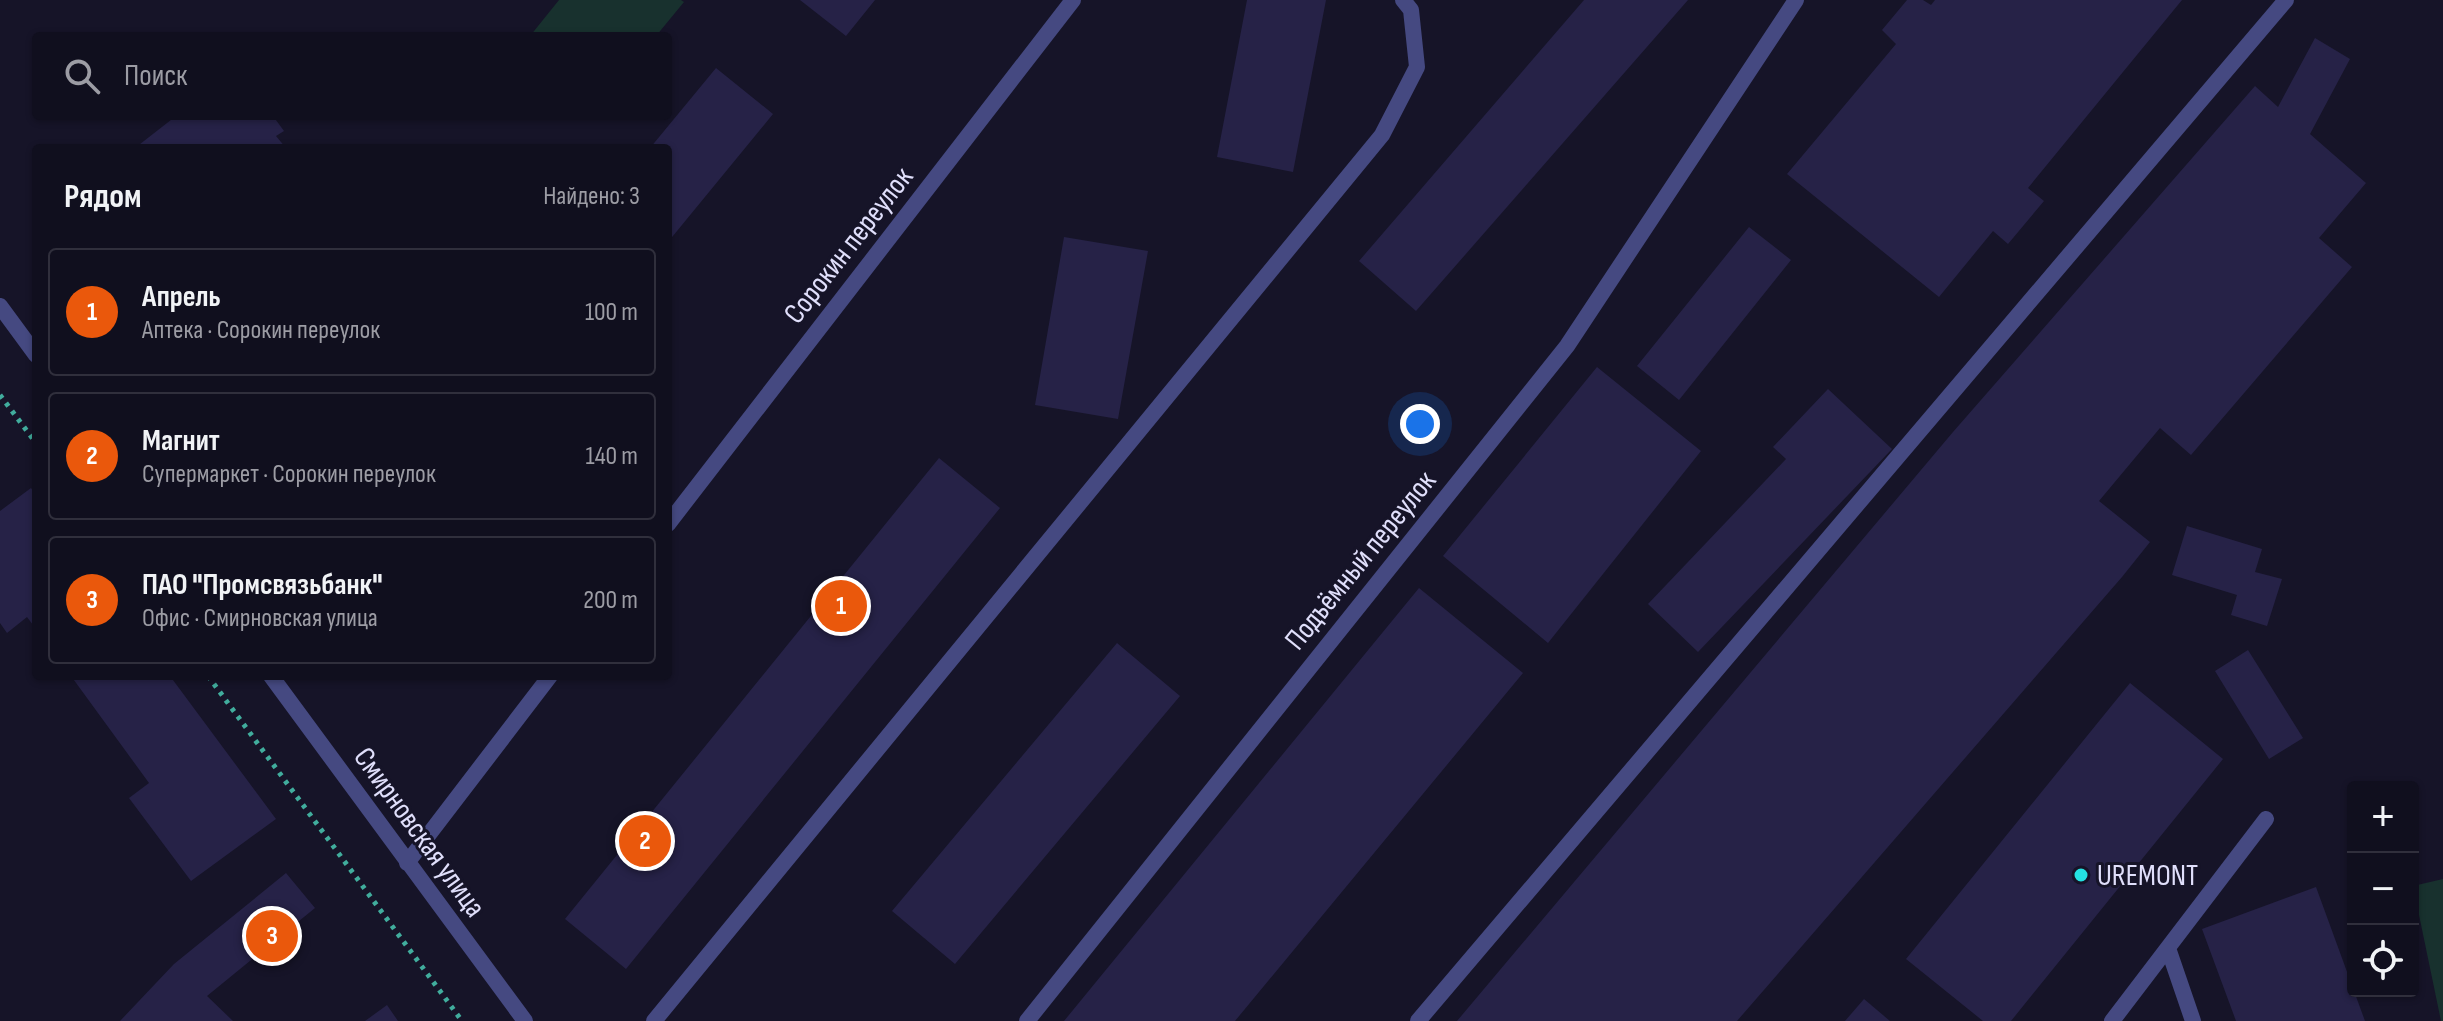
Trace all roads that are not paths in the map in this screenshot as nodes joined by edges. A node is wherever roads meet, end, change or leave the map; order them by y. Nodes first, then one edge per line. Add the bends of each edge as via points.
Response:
1 (1073, 0) edge
2 (1403, 0) edge
3 (1796, 0) edge
4 (2286, 0) edge
5 (0, 306) edge
6 (32, 350) edge
7 (672, 519) edge
8 (274, 680) edge
9 (547, 680) edge
10 (2266, 819) dead end
11 (407, 863) junction
12 (2168, 948) junction
13 (525, 1021) edge
14 (654, 1021) edge
15 (1027, 1021) edge
16 (1418, 1021) edge
17 (2112, 1021) edge
18 (2193, 1021) edge

1 - 7 street, Сорокин переулок
2 - 14 street via 1411,10 1417,67 1382,135
3 - 15 street, Подъёмный переулок via 1567,346
4 - 16 street
5 - 6 street
8 - 11 street, Смирновская улица
9 - 11 street
10 - 12 street
11 - 13 street, Смирновская улица
12 - 17 street
12 - 18 street

